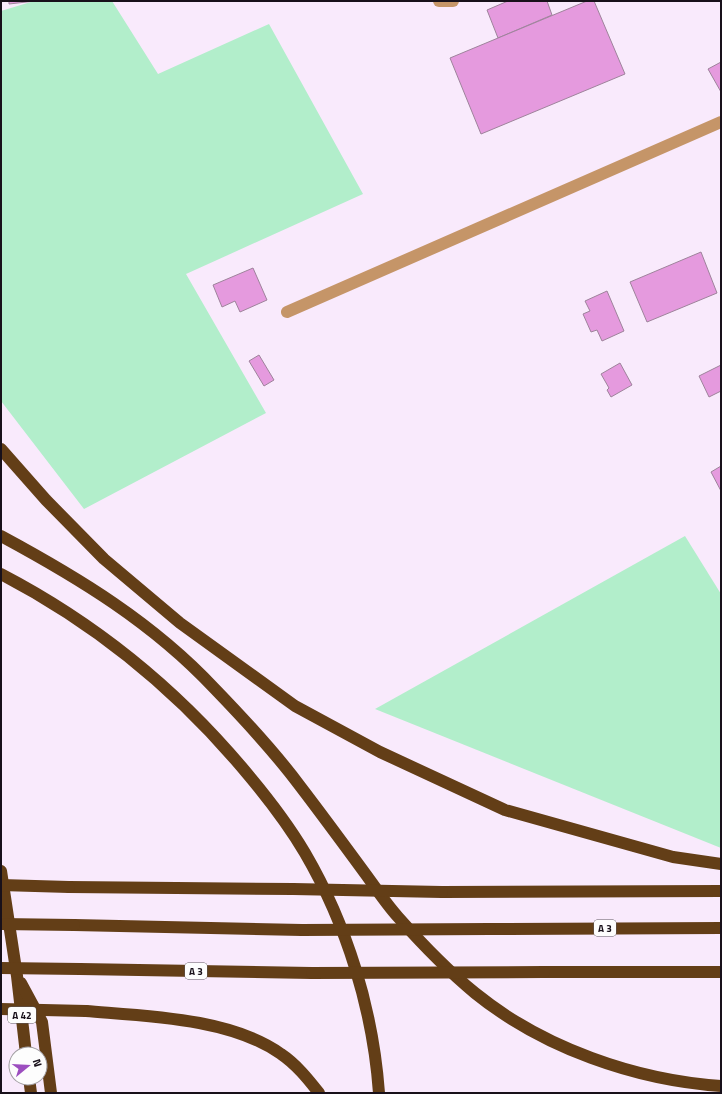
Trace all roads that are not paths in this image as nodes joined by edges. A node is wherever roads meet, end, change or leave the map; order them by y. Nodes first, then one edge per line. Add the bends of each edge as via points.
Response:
1 (439, 1) edge
2 (452, 1) edge
3 (721, 122) edge
4 (287, 312) dead end
5 (1, 449) edge
6 (1, 536) edge
7 (1, 574) edge
8 (721, 864) edge
9 (1, 871) edge
10 (1, 885) edge
11 (721, 891) edge
12 (1, 924) edge
13 (721, 928) edge
14 (1, 968) edge
15 (721, 972) edge
16 (17, 976) junction
17 (1, 1009) edge
18 (25, 1046) edge
19 (721, 1086) edge
20 (51, 1093) edge
21 (320, 1093) edge
22 (379, 1093) edge

1 - 2 lane
3 - 4 lane
5 - 8 highway via 46,500 120,573 180,623 295,706 380,752 505,810 673,857
6 - 19 highway via 112,601 180,654 212,685 298,783 396,915 436,958 476,994 517,1022 568,1048 623,1068 685,1084
7 - 22 highway via 73,615 150,674 207,728 236,760 286,824 305,853 332,907 351,957 365,1005
9 - 16 highway, A 42
10 - 11 highway, bridge via 442,892
12 - 13 highway, A 3, bridge via 302,930
14 - 15 highway, A 3, bridge via 312,972
16 - 18 highway, A 42
16 - 20 highway via 42,1022
17 - 21 highway, bridge via 171,1017 245,1034 281,1054 307,1077

